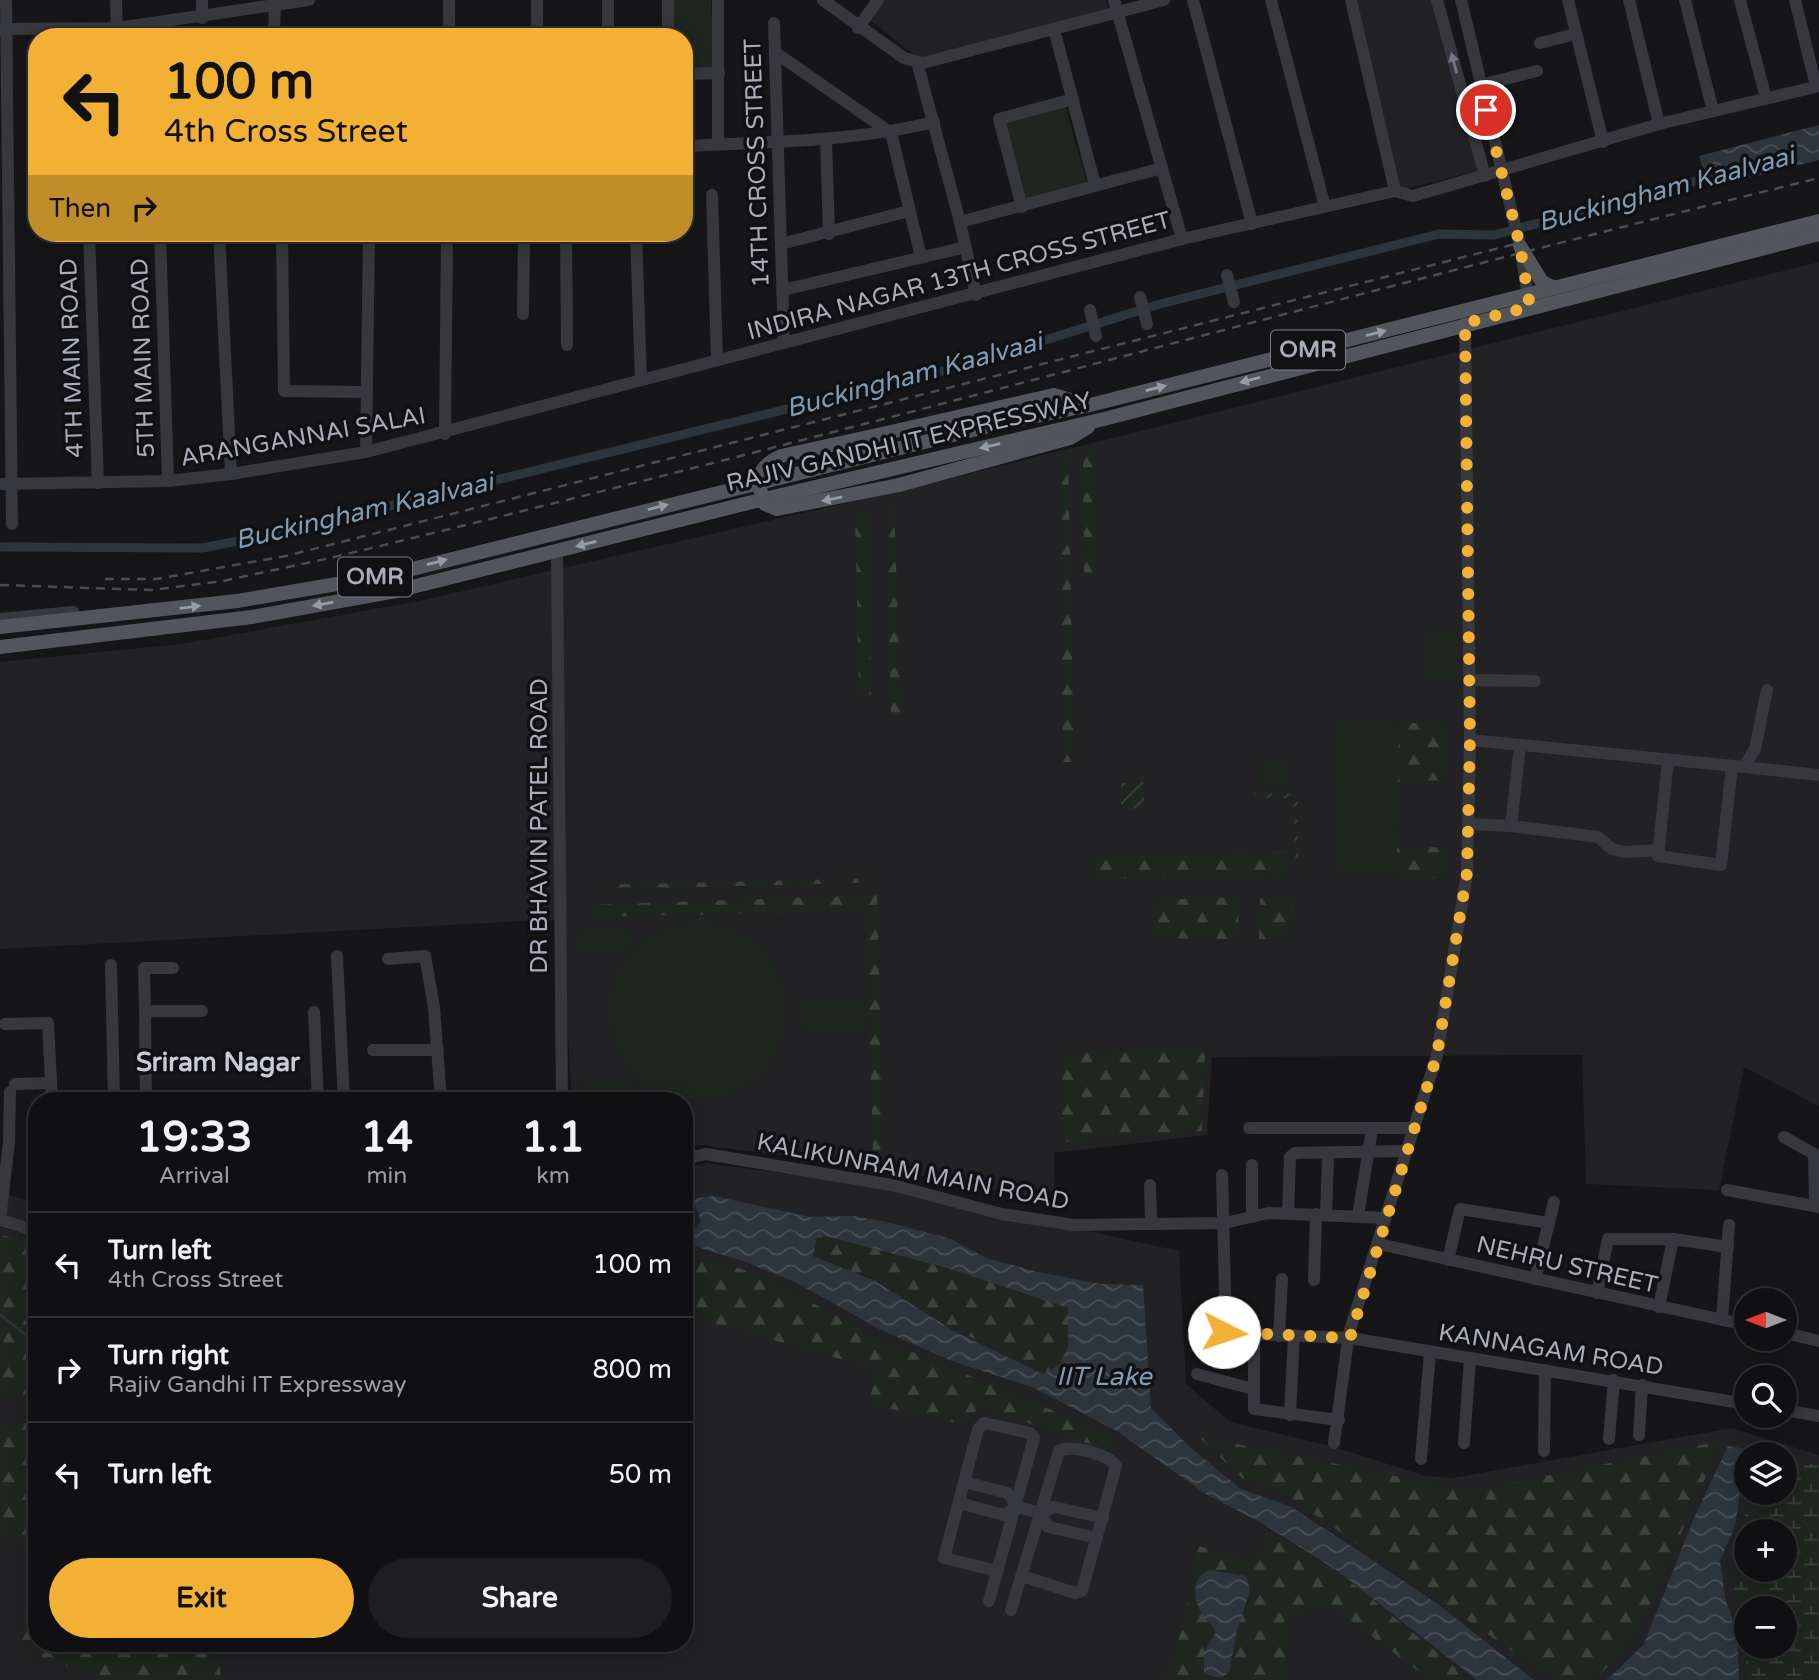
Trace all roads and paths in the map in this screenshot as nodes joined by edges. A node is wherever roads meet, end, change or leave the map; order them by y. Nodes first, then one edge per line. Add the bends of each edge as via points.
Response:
1 (6, 0) edge
2 (116, 0) edge
3 (202, 0) edge
4 (309, 0) edge
5 (449, 0) edge
6 (537, 0) edge
7 (608, 0) edge
8 (668, 0) edge
9 (718, 0) edge
10 (823, 0) edge
11 (878, 0) edge
12 (1164, 0) edge
13 (1193, 0) edge
14 (1271, 0) edge
15 (1351, 0) edge
16 (1437, 0) edge
17 (1461, 0) edge
18 (1469, 0) edge
19 (1583, 0) edge
20 (1629, 0) edge
21 (1685, 0) edge
22 (1740, 0) edge
23 (1795, 0) edge
24 (1568, 2) edge
25 (275, 3) edge
26 (1116, 6) edge
27 (1464, 13) junction
28 (202, 18) junction
29 (774, 23) dead end
30 (117, 28) edge
31 (141, 28) edge
32 (274, 28) edge
33 (449, 28) edge
34 (537, 28) edge
35 (608, 28) edge
36 (668, 28) edge
37 (858, 28) junction
38 (3, 29) edge
39 (1054, 29) junction
40 (28, 30) edge
41 (1576, 34) junction
42 (1541, 43) dead end
43 (776, 53) junction
44 (917, 62) junction
45 (1537, 71) dead end
46 (719, 73) junction
47 (693, 74) edge
48 (1480, 85) junction
49 (1818, 86) edge
50 (1766, 98) junction
51 (1073, 99) junction
52 (1713, 111) junction
53 (934, 122) junction
54 (1659, 124) junction
55 (891, 133) junction
56 (778, 140) junction
57 (826, 140) junction
58 (1603, 142) junction
59 (718, 144) junction
60 (693, 145) edge
61 (1162, 167) junction
62 (1503, 169) junction
63 (1485, 176) junction
64 (1095, 185) junction
65 (1395, 191) junction
66 (712, 195) dead end
67 (1021, 207) junction
68 (1325, 207) junction
69 (909, 211) junction
70 (960, 222) junction
71 (1819, 222) edge
72 (1252, 224) junction
73 (829, 234) junction
74 (1819, 234) edge
75 (1182, 239) junction
76 (89, 242) edge
77 (160, 242) edge
78 (219, 242) edge
79 (282, 242) edge
80 (369, 242) edge
81 (447, 242) edge
82 (524, 242) edge
83 (566, 242) edge
84 (636, 242) edge
85 (781, 244) junction
86 (1520, 246) junction
87 (966, 247) junction
88 (920, 257) junction
89 (1227, 275) dead end
90 (1555, 288) junction
91 (783, 290) junction
92 (976, 295) junction
93 (1140, 298) dead end
94 (1528, 301) junction
95 (1234, 302) dead end
96 (1090, 310) dead end
97 (523, 314) dead end
98 (1465, 323) junction
99 (1147, 324) dead end
100 (1096, 336) dead end
101 (784, 343) junction
102 (567, 345) dead end
103 (717, 360) junction
104 (641, 380) junction
105 (367, 392) junction
106 (1090, 405) junction
107 (1104, 419) junction
108 (444, 433) junction
109 (366, 452) junction
110 (231, 474) junction
111 (168, 481) junction
112 (98, 483) junction
113 (5, 484) edge
114 (12, 524) dead end
115 (557, 551) junction
116 (154, 611) junction
117 (0, 619) edge
118 (0, 627) edge
119 (0, 635) edge
120 (0, 647) edge
121 (1469, 680) junction
122 (1535, 681) dead end
123 (1767, 690) dead end
124 (1470, 740) junction
125 (1520, 745) junction
126 (1668, 761) junction
127 (1738, 767) junction
128 (1819, 775) edge
129 (1468, 824) junction
130 (1511, 826) junction
131 (1659, 850) junction
132 (337, 956) dead end
133 (388, 959) dead end
134 (111, 965) dead end
135 (173, 968) dead end
136 (145, 1011) junction
137 (202, 1011) dead end
138 (314, 1012) dead end
139 (5, 1024) dead end
140 (373, 1050) dead end
141 (438, 1050) junction
142 (51, 1083) junction
143 (52, 1092) edge
144 (114, 1092) edge
145 (146, 1092) edge
146 (318, 1092) edge
147 (344, 1092) edge
148 (440, 1092) edge
149 (562, 1092) edge
150 (1248, 1128) dead end
151 (1413, 1128) junction
152 (1372, 1129) junction
153 (1784, 1137) dead end
154 (1369, 1150) junction
155 (1405, 1151) junction
156 (693, 1157) edge
157 (1328, 1159) dead end
158 (1252, 1165) dead end
159 (1222, 1175) dead end
160 (1150, 1185) dead end
161 (1727, 1190) dead end
162 (1554, 1202) dead end
163 (1817, 1206) edge
164 (1288, 1213) junction
165 (1321, 1214) junction
166 (1358, 1216) junction
167 (1252, 1217) junction
168 (1385, 1218) junction
169 (0, 1220) edge
170 (1225, 1223) junction
171 (1549, 1223) junction
172 (1151, 1224) junction
173 (1729, 1225) dead end
174 (28, 1228) edge
175 (1673, 1239) junction
176 (1379, 1244) junction
177 (1728, 1247) junction
178 (1448, 1260) junction
179 (1282, 1279) dead end
180 (1535, 1279) junction
181 (1314, 1280) dead end
182 (1597, 1293) junction
183 (1660, 1307) junction
184 (1722, 1320) junction
185 (1734, 1322) edge
186 (1254, 1334) junction
187 (1294, 1335) junction
188 (1279, 1336) junction
189 (1797, 1336) edge
190 (1350, 1338) junction
191 (1819, 1341) edge
192 (1430, 1352) junction
193 (1470, 1358) junction
194 (1545, 1370) junction
195 (1197, 1374) dead end
196 (1614, 1380) junction
197 (1642, 1385) junction
198 (1253, 1389) junction
199 (1734, 1402) edge
200 (1797, 1412) edge
201 (1290, 1415) junction
202 (1819, 1416) edge
203 (1339, 1420) junction
204 (1639, 1435) dead end
205 (1609, 1439) dead end
206 (1334, 1443) dead end
207 (1464, 1443) dead end
208 (1544, 1451) dead end
209 (1421, 1459) dead end
210 (964, 1482) junction
211 (959, 1503) junction
212 (1017, 1507) junction
213 (1041, 1513) junction
214 (1103, 1518) junction
215 (1097, 1538) junction
216 (998, 1571) junction
217 (1022, 1576) junction
218 (989, 1601) dead end
219 (1012, 1611) dead end

1 - 38 street
2 - 30 street
3 - 28 street
4 - 25 street
5 - 33 street
6 - 34 street
7 - 35 street
8 - 36 street
9 - 46 street
10 - 37 street
11 - 37 street
12 - 26 street
13 - 72 street
14 - 68 street
15 - 65 street
63 -> 16 street
17 - 27 street
18 - 27 street
19 - 24 street
20 - 54 street
21 - 52 street
22 - 50 street
23 - 49 street
24 - 41 street
25 - 28 street
25 - 32 street
26 - 39 street
26 - 61 street
27 - 48 street
28 - 31 street
29 - 43 street, 14TH CROSS STREET
37 - 44 street
38 - 40 street
38 - 113 street
39 - 44 street via 936,62
39 - 51 street
41 - 42 street
41 - 58 street
43 - 55 street
43 - 56 street, 14TH CROSS STREET
44 - 53 street
45 - 48 street
46 - 47 street
46 - 59 street
48 - 62 street
49 - 50 street, INDIRA NAGAR 13TH CROSS STREET
50 - 52 street, INDIRA NAGAR 13TH CROSS STREET
51 - 64 street
51 - 67 street via 999,119
52 - 54 street, INDIRA NAGAR 13TH CROSS STREET
53 - 55 street
53 - 70 street
54 - 58 street, INDIRA NAGAR 13TH CROSS STREET
55 - 57 street
55 - 69 street
56 - 57 street
56 - 59 street
56 - 85 street, 14TH CROSS STREET
57 - 73 street
58 - 62 street, INDIRA NAGAR 13TH CROSS STREET
59 - 60 street
61 - 64 street
61 - 75 street
62 - 63 street, INDIRA NAGAR 13TH CROSS STREET
62 - 86 street
63 - 65 street, INDIRA NAGAR 13TH CROSS STREET via 1413,196
64 - 67 street
65 - 68 street, INDIRA NAGAR 13TH CROSS STREET
66 - 103 street
67 - 70 street
68 - 72 street, INDIRA NAGAR 13TH CROSS STREET
69 - 73 street
69 - 88 street
70 - 87 street
71 - 90 main road, RAJIV GANDHI IT EXPRESSWAY / OMR
72 - 75 street, INDIRA NAGAR 13TH CROSS STREET
73 - 85 street
74 - 94 main road, RAJIV GANDHI IT EXPRESSWAY / OMR
75 - 92 street, INDIRA NAGAR 13TH CROSS STREET
76 - 112 street, 4TH MAIN ROAD
77 - 111 street, 5TH MAIN ROAD
78 - 110 street
79 - 105 street via 284,391
80 - 105 street
81 - 108 street
82 - 97 street
83 - 102 street
84 - 104 street
85 - 91 street, 14TH CROSS STREET
86 - 90 main road via 1542,282
86 - 94 street
87 - 88 street
87 - 92 street
88 - 91 street
89 - 95 street
90 - 94 main road, RAJIV GANDHI IT EXPRESSWAY / OMR
91 - 101 street, 14TH CROSS STREET
92 - 101 street, INDIRA NAGAR 13TH CROSS STREET
93 - 99 street
94 - 98 main road, RAJIV GANDHI IT EXPRESSWAY / OMR
106 -> 94 main road, RAJIV GANDHI IT EXPRESSWAY / OMR
96 - 100 street
98 -> 107 main road, RAJIV GANDHI IT EXPRESSWAY / OMR
98 - 121 street
101 - 103 street, INDIRA NAGAR 13TH CROSS STREET
103 - 104 street, INDIRA NAGAR 13TH CROSS STREET
104 - 108 street, INDIRA NAGAR 13TH CROSS STREET
105 - 109 street
107 -> 106 main road, bridge via 1070,438 899,485 777,509 765,504 759,489 758,475 766,463 781,456 1054,395
116 -> 106 main road, RAJIV GANDHI IT EXPRESSWAY / OMR via 384,576
107 -> 115 main road, RAJIV GANDHI IT EXPRESSWAY / OMR
108 - 109 street, ARANGANNAI SALAI
109 - 110 street, ARANGANNAI SALAI
110 - 111 street, ARANGANNAI SALAI
111 - 112 street, ARANGANNAI SALAI
112 - 113 street, ARANGANNAI SALAI
113 - 114 street
115 -> 120 main road, RAJIV GANDHI IT EXPRESSWAY / OMR via 396,591 252,617
115 - 149 street, DR BHAVIN PATEL ROAD
116 - 117 street via 143,607
116 - 118 main road, RAJIV GANDHI IT EXPRESSWAY / OMR
116 - 119 main road via 108,622
121 - 122 street
121 - 124 street
123 - 127 street via 1755,749
124 - 125 street
124 - 129 street
125 - 126 street
125 - 130 street
126 - 127 street
126 - 131 street
127 - 128 street
127 - 131 street via 1721,865 1658,856
129 - 130 street
129 - 151 street via 1465,887 1437,1055
130 - 131 street via 1598,837 1612,849 1625,852
132 - 147 street
133 - 141 street via 425,956
134 - 144 street
135 - 136 street via 144,968
136 - 137 street
136 - 145 street
138 - 146 street
139 - 142 street via 48,1023
140 - 141 street
141 - 148 street
142 - 143 street
142 - 169 street via 12,1088
150 - 152 street
151 - 152 street
151 - 155 street
152 - 154 street
153 - 163 street via 1814,1154
154 - 155 street
154 - 164 street via 1295,1153 1290,1157
154 - 166 street
155 - 168 street
156 - 172 street, KALIKUNRAM MAIN ROAD via 706,1154 879,1182 1002,1214 1074,1225
157 - 165 street
158 - 167 street
159 - 170 street
160 - 172 street
161 - 163 street
162 - 171 street
164 - 165 street, KALIKUNRAM MAIN ROAD
164 - 167 street, KALIKUNRAM MAIN ROAD
165 - 166 street, KALIKUNRAM MAIN ROAD
165 - 181 street
166 - 168 street, KALIKUNRAM MAIN ROAD
167 - 170 street, KALIKUNRAM MAIN ROAD
168 - 176 street
169 - 174 street
170 - 172 street, KALIKUNRAM MAIN ROAD
170 - 186 street, KANNAGAM ROAD via 1224,1332
171 - 178 street via 1460,1209
171 - 180 street
173 - 177 street
175 - 177 street
175 - 182 street via 1608,1239
175 - 183 street
176 - 178 street, NEHRU STREET
176 - 190 street
177 - 184 street
178 - 180 street, NEHRU STREET
179 - 188 street
180 - 182 street, NEHRU STREET
182 - 183 street, NEHRU STREET
183 - 184 street, NEHRU STREET
184 - 185 street, NEHRU STREET
186 - 188 street, KANNAGAM ROAD
186 - 198 street
187 - 188 street, KANNAGAM ROAD
187 - 190 street, KANNAGAM ROAD
187 - 201 street
189 - 191 street
190 - 192 street, KANNAGAM ROAD
190 - 203 street
192 - 193 street, KANNAGAM ROAD
192 - 209 street
193 - 194 street, KANNAGAM ROAD
193 - 207 street
194 - 196 street, KANNAGAM ROAD
194 - 208 street
195 - 198 street
196 - 197 street, KANNAGAM ROAD
196 - 205 street
197 - 199 street, KANNAGAM ROAD
197 - 204 street
198 - 201 street via 1254,1409
200 - 202 street
201 - 203 street
203 - 206 street
210 - 211 street
210 - 212 street via 1008,1493
210 - 212 street via 980,1424 1030,1433 1034,1438
211 - 212 street via 1004,1515
211 - 216 street via 944,1558
212 - 213 street
212 - 216 street
213 - 214 street via 1054,1507
213 - 214 street via 1059,1451 1068,1447 1114,1462
213 - 215 street via 1048,1527
213 - 217 street
214 - 215 street
215 - 217 street via 1080,1593
216 - 218 street
217 - 219 street

